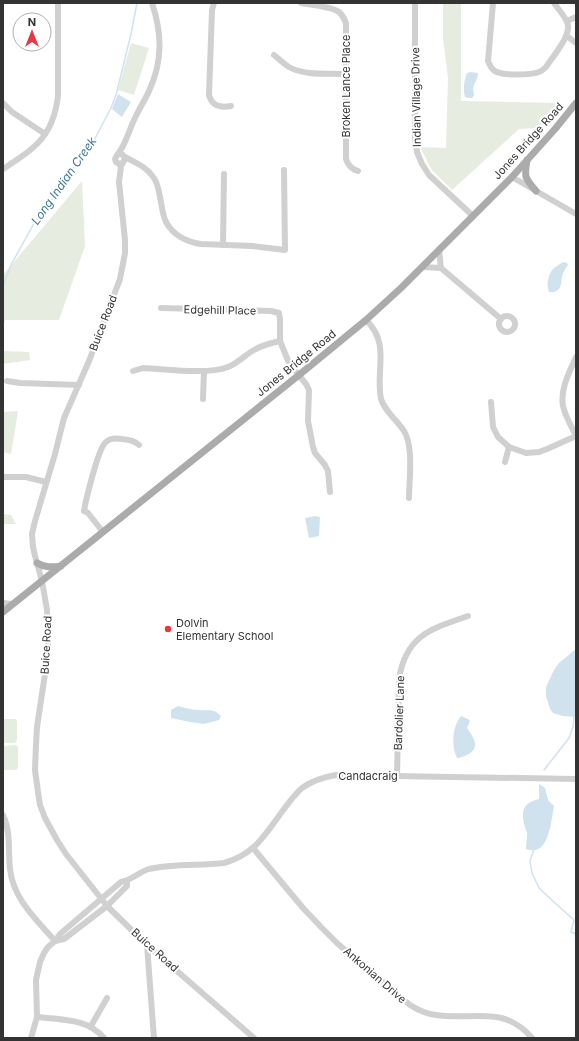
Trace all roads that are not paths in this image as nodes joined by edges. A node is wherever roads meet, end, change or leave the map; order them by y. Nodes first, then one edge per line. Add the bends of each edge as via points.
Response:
1 (58, 3) edge
2 (152, 3) edge
3 (214, 3) edge
4 (301, 3) edge
5 (415, 3) edge
6 (493, 3) edge
7 (554, 3) edge
8 (330, 6) edge
9 (576, 17) edge
10 (567, 21) junction
11 (567, 36) junction
12 (576, 43) edge
13 (274, 55) dead end
14 (346, 74) junction
15 (576, 103) edge
16 (3, 104) edge
17 (230, 106) dead end
18 (45, 134) junction
19 (122, 159) junction
20 (527, 160) junction
21 (3, 169) edge
22 (284, 170) dead end
23 (358, 171) dead end
24 (224, 174) dead end
25 (512, 177) junction
26 (119, 182) junction
27 (536, 191) junction
28 (576, 214) edge
29 (473, 216) junction
30 (223, 245) junction
31 (439, 250) junction
32 (422, 267) junction
33 (441, 268) junction
34 (161, 308) dead end
35 (501, 319) dead end
36 (366, 320) junction
37 (280, 341) junction
38 (576, 357) edge
39 (133, 371) dead end
40 (204, 371) junction
41 (299, 375) junction
42 (7, 381) dead end
43 (79, 385) junction
44 (203, 399) dead end
45 (491, 402) dead end
46 (576, 436) edge
47 (139, 445) dead end
48 (510, 447) junction
49 (504, 462) dead end
50 (3, 477) edge
51 (46, 482) junction
52 (330, 492) dead end
53 (409, 498) dead end
54 (103, 532) junction
55 (37, 563) junction
56 (61, 566) junction
57 (42, 581) junction
58 (3, 602) edge
59 (12, 604) junction
60 (3, 612) edge
61 (468, 616) dead end
62 (397, 776) junction
63 (576, 779) edge
64 (3, 815) edge
65 (253, 848) junction
66 (128, 881) junction
67 (101, 899) junction
68 (107, 906) junction
69 (55, 941) junction
70 (147, 945) junction
71 (107, 998) dead end
72 (37, 1016) junction
73 (91, 1026) junction
74 (31, 1038) edge
75 (104, 1038) edge
76 (154, 1038) edge
77 (254, 1038) edge
78 (532, 1038) edge

1 - 18 street via 57,107
2 - 19 street, Buice Road via 160,40 156,74 123,145
3 - 17 street via 209,95 210,100 216,105
4 - 8 street, Broken Lance Place
5 - 29 street, Indian Village Drive via 417,152 429,174
6 - 11 street via 488,61 496,72 533,74 543,70
7 - 10 street
8 - 14 street, Broken Lance Place via 344,17 346,23
9 - 10 street
10 - 11 street
11 - 12 street
13 - 14 street via 301,72
14 - 23 street, Broken Lance Place via 346,159 350,167
15 - 20 main road, Jones Bridge Road
16 - 18 street
18 - 21 street via 29,152
19 - 26 street, Buice Road
19 - 26 street, Buice Road via 119,164 115,161
19 - 30 street via 136,162 146,168 155,179 162,212 166,222 177,235 194,243
20 - 25 main road, Jones Bridge Road
20 - 27 main road via 527,181
22 - 30 street via 285,250
24 - 30 street
25 - 27 street
25 - 29 main road, Jones Bridge Road
26 - 43 street, Buice Road via 126,240 120,278
27 - 28 street
29 - 31 main road, Jones Bridge Road
31 - 32 main road, Jones Bridge Road
31 - 33 street
32 - 33 street
32 - 36 main road, Jones Bridge Road
33 - 35 street
34 - 37 street, Edgehill Place via 279,312
36 - 41 main road, Jones Bridge Road
36 - 53 street via 375,331 380,344 382,401 387,411 404,430 409,442
37 - 40 street via 259,347 228,367
37 - 41 street via 289,363
38 - 46 street via 562,395 563,408
39 - 40 street via 143,368
40 - 44 street
41 - 52 street via 308,388 309,425 313,448 328,471
41 - 54 main road, Jones Bridge Road
42 - 43 street
43 - 51 street, Buice Road via 64,418
45 - 48 street via 493,427 498,437
46 - 48 street via 539,452 526,453
47 - 54 street via 135,441 116,438 104,444 84,510
48 - 49 street
50 - 51 street via 26,477
51 - 55 street, Buice Road via 32,534
54 - 56 main road, Jones Bridge Road
55 - 56 main road via 47,567
55 - 57 street, Buice Road
56 - 57 main road, Jones Bridge Road
57 - 59 main road, Jones Bridge Road
57 - 67 street, Buice Road via 48,610 48,631 36,745 35,770 40,805 57,840
58 - 59 street
59 - 60 main road, Jones Bridge Road
61 - 62 street, Bardolier Lane via 426,632 414,643 404,658 399,679
62 - 63 street, Candacraig
62 - 65 street, Candacraig via 336,775 312,782 293,796
64 - 69 street via 8,833 10,870 16,891 25,906
65 - 66 street, Candacraig via 240,857 224,863 148,870
65 - 78 street, Ankonian Drive via 321,927 410,1005 438,1016 500,1017 522,1028
66 - 67 street, Candacraig via 121,882
66 - 68 street, Candacraig via 128,886
67 - 68 street, Buice Road
67 - 69 street, Candacraig
68 - 69 street, Candacraig via 64,939
68 - 70 street, Buice Road
69 - 72 street, Candacraig via 44,953 36,980
70 - 76 street
70 - 77 street, Buice Road
71 - 73 street
72 - 73 street
72 - 74 street, Candacraig
73 - 75 street

